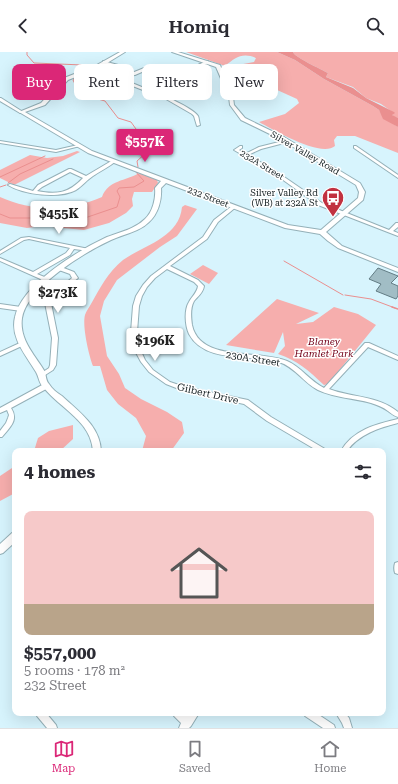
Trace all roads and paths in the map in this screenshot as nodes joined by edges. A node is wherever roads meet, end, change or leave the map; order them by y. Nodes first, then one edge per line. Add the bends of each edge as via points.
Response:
1 (123, 52) edge
2 (174, 52) edge
3 (104, 62) junction
4 (207, 62) junction
5 (112, 64) edge
6 (203, 64) edge
7 (0, 99) edge
8 (172, 100) edge
9 (21, 112) junction
10 (198, 124) dead end
11 (287, 141) junction
12 (2, 142) edge
13 (78, 146) junction
14 (0, 147) edge
15 (241, 147) dead end
16 (355, 147) dead end
17 (246, 155) junction
18 (114, 161) junction
19 (398, 177) edge
20 (86, 178) junction
21 (168, 181) junction
22 (10, 185) dead end
23 (34, 192) junction
24 (234, 207) junction
25 (345, 213) junction
26 (398, 224) edge
27 (322, 232) junction
28 (390, 232) junction
29 (398, 235) edge
30 (73, 247) junction
31 (89, 250) junction
32 (0, 252) edge
33 (0, 258) edge
34 (168, 267) junction
35 (61, 269) junction
36 (398, 270) edge
37 (33, 274) junction
38 (46, 279) junction
39 (0, 306) edge
40 (21, 309) junction
41 (22, 344) junction
42 (0, 354) edge
43 (398, 358) edge
44 (42, 375) junction
45 (46, 386) junction
46 (325, 390) junction
47 (8, 407) junction
48 (0, 411) edge
49 (398, 415) edge
50 (398, 421) edge
51 (0, 436) edge
52 (96, 448) edge
53 (318, 448) edge
54 (347, 448) edge
55 (12, 539) edge
56 (0, 550) edge
57 (398, 566) edge
58 (398, 571) edge
59 (43, 716) edge
60 (179, 716) edge
61 (192, 716) edge
62 (313, 716) edge
63 (342, 716) edge
64 (185, 725) edge
65 (53, 728) edge
66 (331, 728) edge
67 (348, 728) edge

1 - 3 street
2 - 4 street, Silver Valley Road
3 - 5 street
3 - 9 street via 66,79 43,104
4 - 6 street
4 - 11 street, Silver Valley Road via 219,68 232,105 243,119
7 - 9 street
8 - 10 street via 196,116
9 - 13 street, 232 Street
11 - 17 street via 260,148
11 - 25 street, Silver Valley Road via 358,184 362,192 361,199
12 - 13 street via 56,151
12 - 14 street
13 - 18 street, 232 Street
15 - 17 street, 232A Street via 236,150
16 - 19 street
17 - 25 street, 232A Street via 274,171 320,204
18 - 20 street
18 - 21 street, 232 Street
20 - 23 street via 69,191
20 - 23 street via 70,170
21 - 24 street, 232 Street
21 - 31 street via 159,190 154,211 148,220 139,227
22 - 23 street
24 - 27 street, 232 Street via 287,226
24 - 34 street, Gilbert Drive via 216,221 206,238
25 - 27 street, Silver Valley Road
25 - 28 street, 232A Street
26 - 28 street
27 - 36 street via 340,247
28 - 29 street, 232A Street
30 - 31 street
30 - 32 street via 28,238
30 - 37 street via 68,254
31 - 35 street
33 - 37 street
34 - 46 street, 230A Street via 201,286 189,310 192,334 197,342 220,353 280,360
34 - 53 street, Gilbert Drive via 145,286 138,296 136,306 134,332 137,349 151,371 168,383 184,389 246,402 268,419
35 - 38 street
35 - 44 street via 72,273 75,278 48,303 55,338 53,365
37 - 38 street
38 - 40 street via 29,295
39 - 40 street
40 - 41 street via 17,325
41 - 42 street
41 - 44 street
43 - 46 street via 367,344
44 - 45 street
45 - 47 street
45 - 52 street via 89,427
46 - 49 street, 230A Street via 379,403
47 - 48 street
47 - 51 street via 12,417
50 - 54 street via 364,432
55 - 56 street
57 - 58 street
59 - 65 street
60 - 64 street
61 - 64 street
62 - 66 street
63 - 67 street

